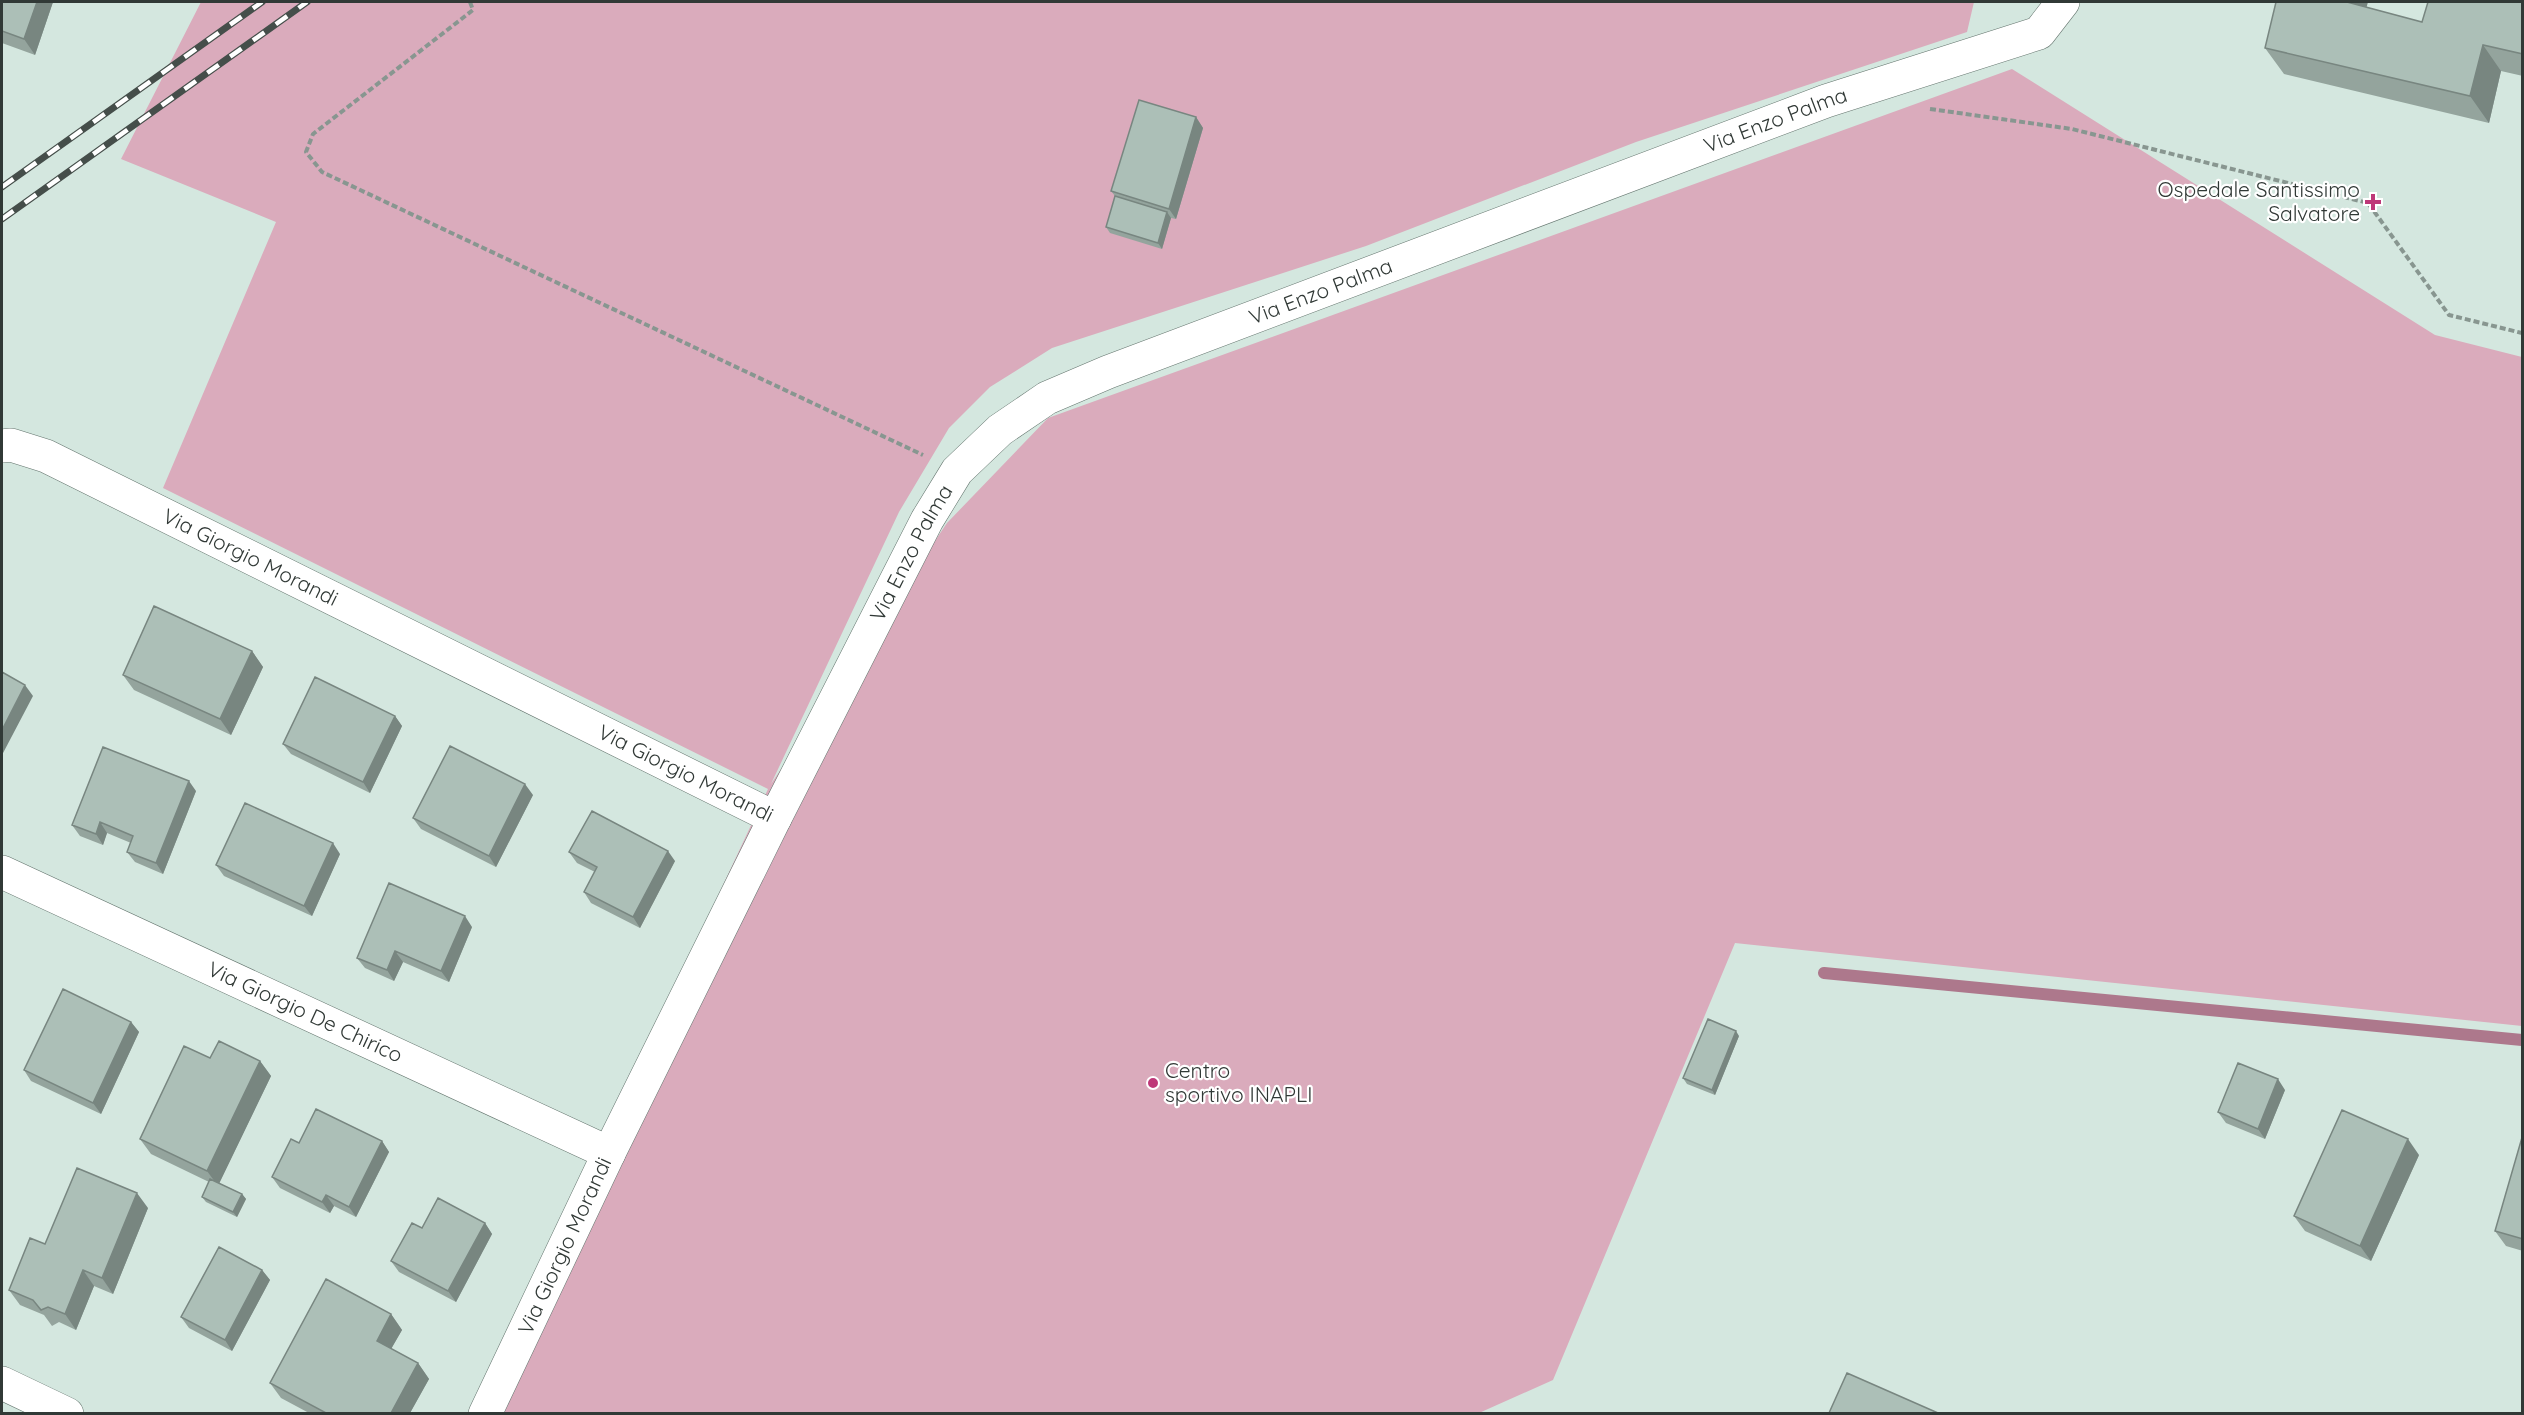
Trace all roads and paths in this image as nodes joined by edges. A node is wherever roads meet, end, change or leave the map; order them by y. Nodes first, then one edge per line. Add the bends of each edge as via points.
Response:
1 (470, 2) edge
2 (2063, 2) edge
3 (1922, 108) dead end
4 (2523, 333) edge
5 (2, 446) edge
6 (957, 471) junction
7 (776, 818) junction
8 (2, 873) edge
9 (609, 1153) junction
10 (2, 1383) edge
11 (67, 1413) edge
12 (485, 1413) edge

1 - 6 path via 473,9 314,134 306,152 322,172
2 - 6 street, Via Enzo Palma via 2039,33 1826,101 1108,372 1047,398 1000,430
3 - 4 path via 2072,129 2368,203 2449,315
5 - 7 street, Via Giorgio Morandi via 46,456
6 - 7 street, Via Enzo Palma via 927,520
7 - 9 street, Via Giorgio Morandi
8 - 9 street, Via Giorgio De Chirico
9 - 12 street, Via Giorgio Morandi
10 - 11 street

